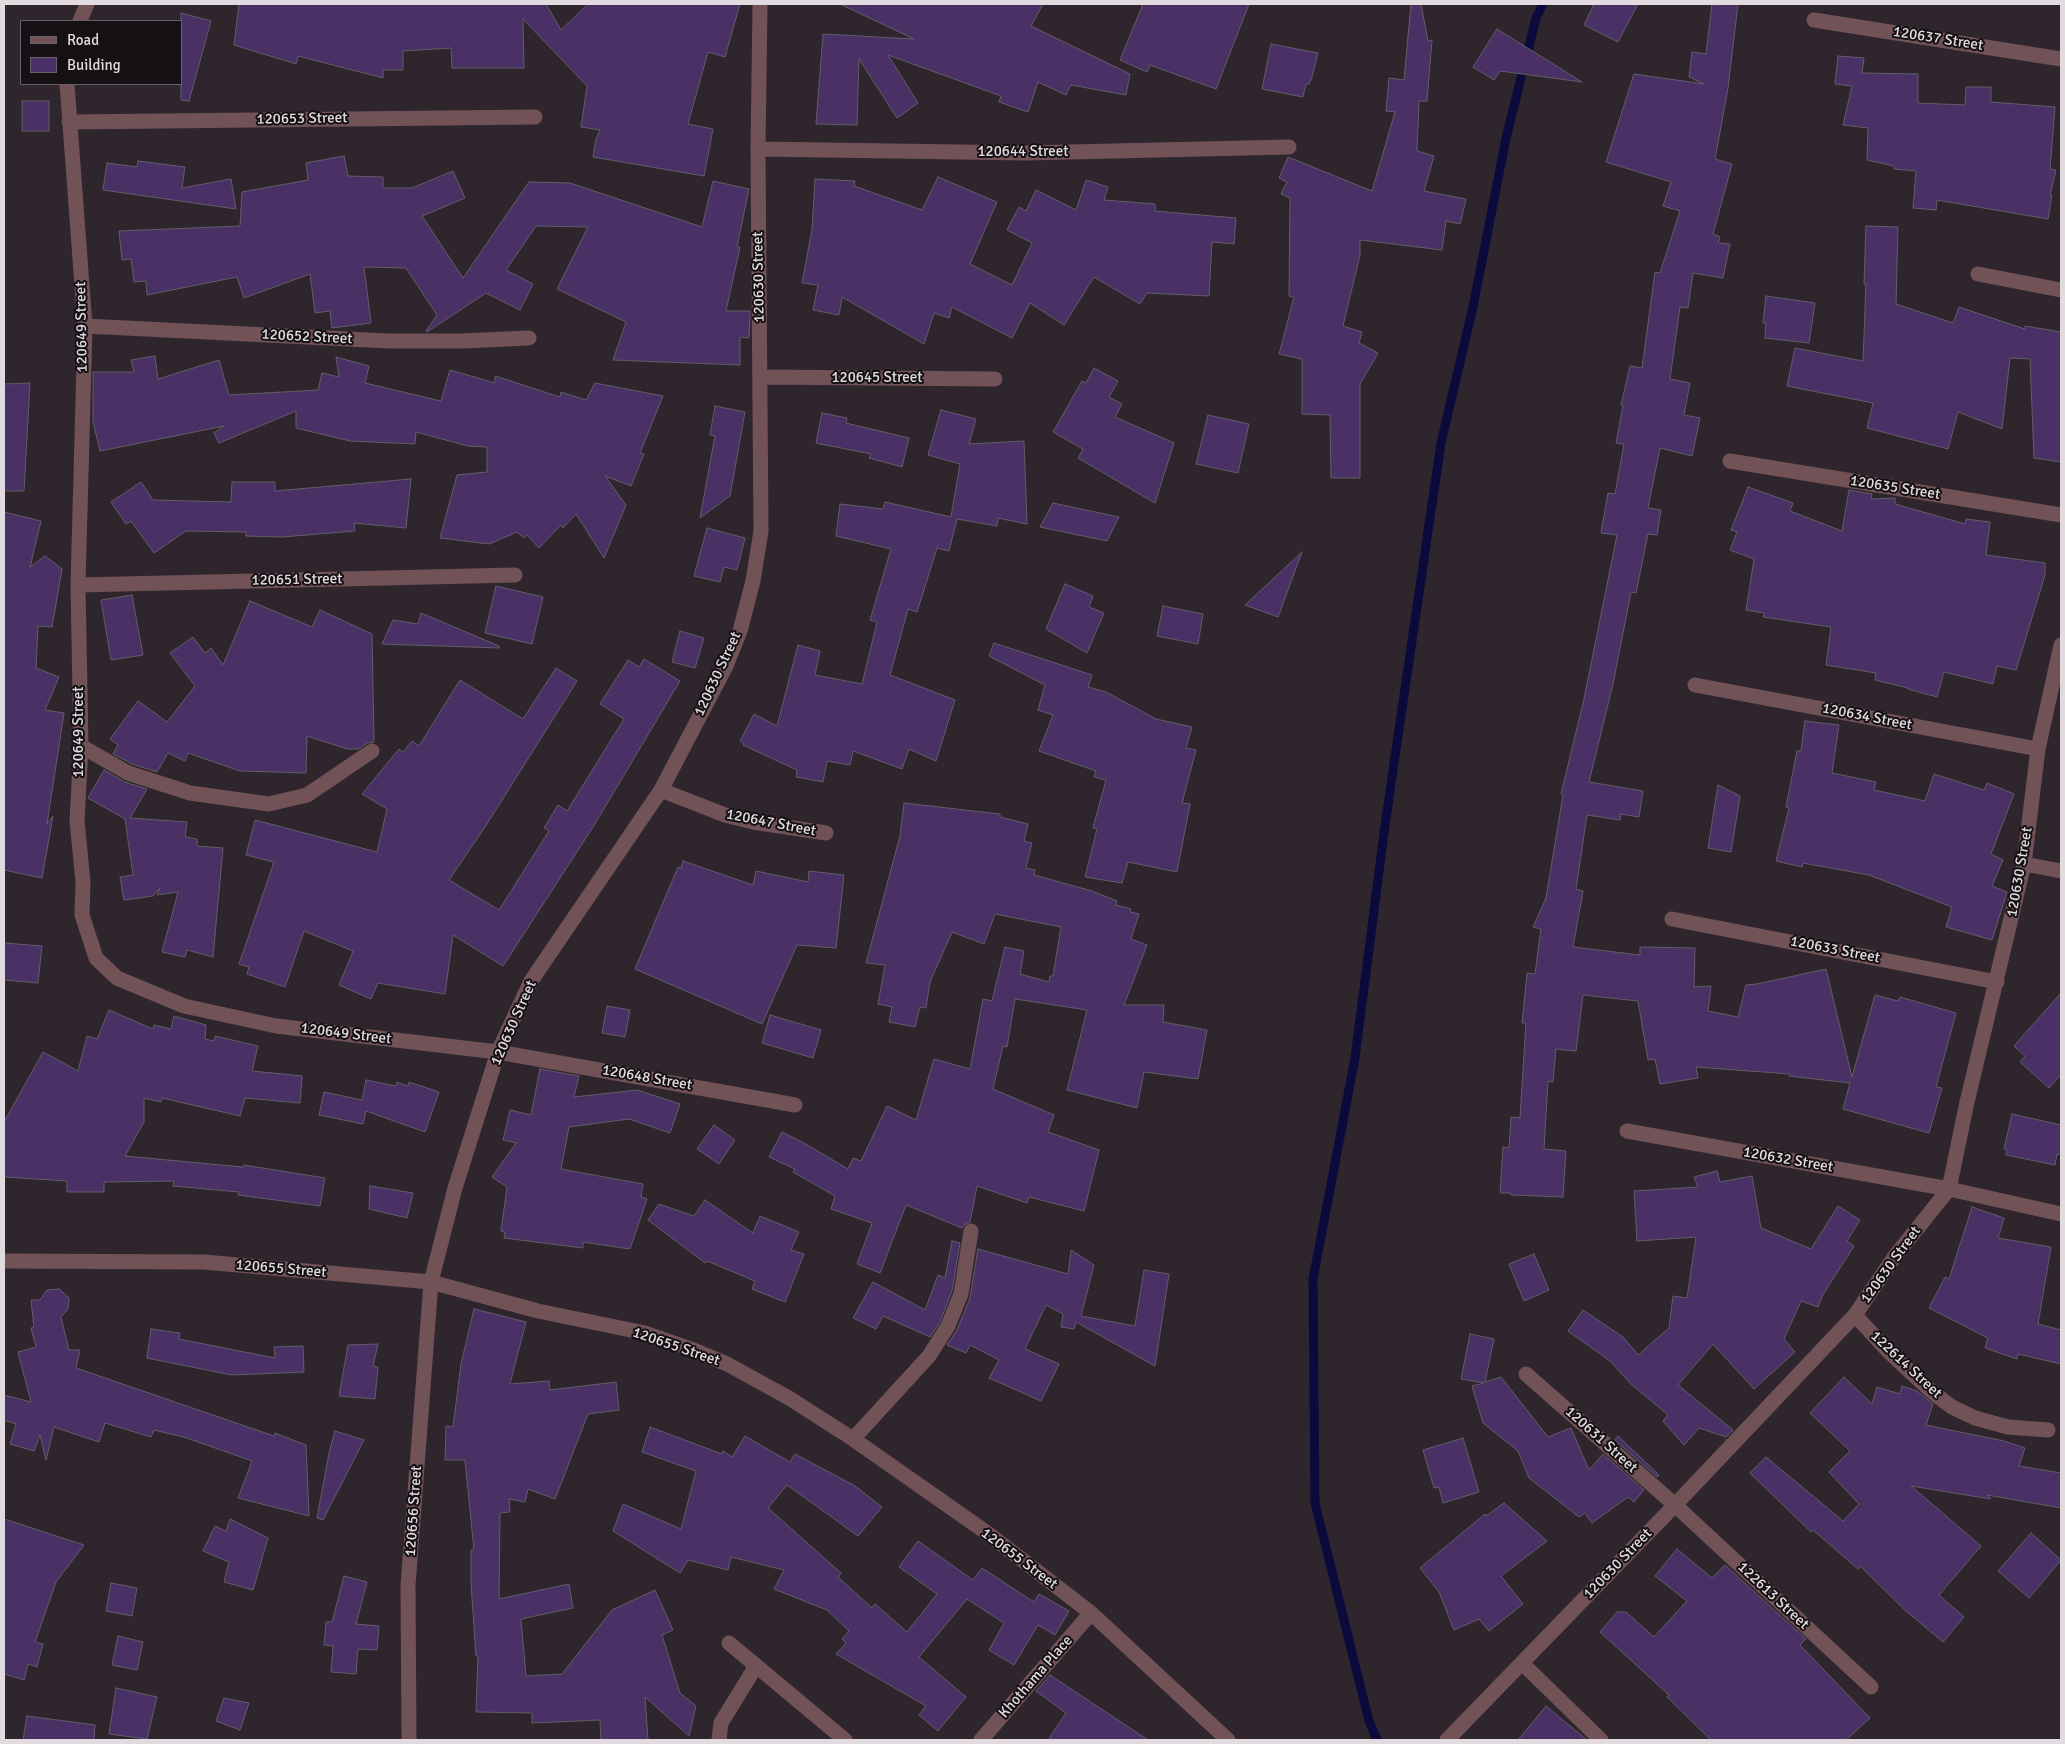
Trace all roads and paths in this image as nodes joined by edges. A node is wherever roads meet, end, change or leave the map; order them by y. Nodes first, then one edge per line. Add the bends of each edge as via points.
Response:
1 (87, 4) edge
2 (760, 4) edge
3 (80, 20) edge
4 (1814, 20) dead end
5 (2061, 59) edge
6 (67, 85) edge
7 (535, 117) dead end
8 (69, 122) junction
9 (1289, 147) dead end
10 (758, 148) junction
11 (1978, 274) dead end
12 (2061, 290) edge
13 (85, 326) junction
14 (529, 338) dead end
15 (760, 377) junction
16 (995, 379) dead end
17 (1730, 461) dead end
18 (2061, 515) edge
19 (515, 575) dead end
20 (78, 585) junction
21 (2061, 646) edge
22 (1695, 685) dead end
23 (81, 746) junction
24 (2038, 749) junction
25 (372, 751) dead end
26 (661, 790) junction
27 (826, 833) dead end
28 (2024, 864) junction
29 (2061, 871) edge
30 (1672, 919) dead end
31 (1997, 982) junction
32 (498, 1052) junction
33 (795, 1105) dead end
34 (1627, 1131) dead end
35 (1949, 1189) junction
36 (2061, 1214) edge
37 (971, 1231) dead end
38 (4, 1261) edge
39 (431, 1282) junction
40 (1854, 1315) junction
41 (1526, 1374) dead end
42 (2048, 1430) dead end
43 (853, 1439) junction
44 (1675, 1505) junction
45 (1091, 1613) junction
46 (729, 1643) dead end
47 (1522, 1663) junction
48 (756, 1666) junction
49 (1871, 1687) dead end
50 (410, 1740) edge
51 (718, 1740) edge
52 (845, 1740) edge
53 (981, 1740) edge
54 (1228, 1740) edge
55 (1447, 1740) edge
56 (1601, 1740) edge

1 - 3 street
2 - 10 street, 120630 Street
4 - 5 street, 120637 Street
6 - 8 street, 120649 Street
7 - 8 street, 120653 Street
8 - 13 street, 120649 Street
9 - 10 street, 120644 Street via 1026,153
10 - 15 street, 120630 Street
11 - 12 street
13 - 14 street, 120652 Street via 389,341 462,342
13 - 20 street, 120649 Street
15 - 16 street, 120645 Street
15 - 26 street, 120630 Street via 761,530 753,581 740,631 726,666
17 - 18 street, 120635 Street
19 - 20 street, 120651 Street
20 - 23 street, 120649 Street
21 - 24 street, 120630 Street
22 - 24 street, 120634 Street
23 - 25 street via 128,773 190,793 269,804 307,795
23 - 32 street, 120649 Street via 77,820 83,882 82,915 96,958 117,978 184,1006 276,1026
24 - 28 street, 120630 Street
26 - 27 street, 120647 Street via 726,815
26 - 32 street, 120630 Street via 531,981
28 - 29 street
28 - 31 street, 120630 Street
30 - 31 street, 120633 Street
31 - 35 street, 120630 Street
32 - 33 street, 120648 Street
32 - 39 street, 120630 Street via 455,1188
34 - 35 street, 120632 Street
35 - 36 street, 120632 Street
35 - 40 street, 120630 Street via 1895,1256
37 - 43 street via 961,1294 948,1326 929,1356
38 - 39 street, 120655 Street via 204,1262
39 - 43 street, 120655 Street via 538,1311 645,1333 691,1349 790,1398
39 - 50 street, 120656 Street via 408,1585
40 - 42 street, 122614 Street via 1932,1392 1952,1406 1975,1418 2008,1427
40 - 44 street, 120630 Street
41 - 44 street, 120631 Street
43 - 45 street, 120655 Street via 990,1535
44 - 47 street, 120630 Street
44 - 49 street, 122613 Street
45 - 53 street, Khothama Place
45 - 54 street, 120655 Street
46 - 48 street
47 - 55 street, 120630 Street
47 - 56 street
48 - 51 street via 721,1723
48 - 52 street

